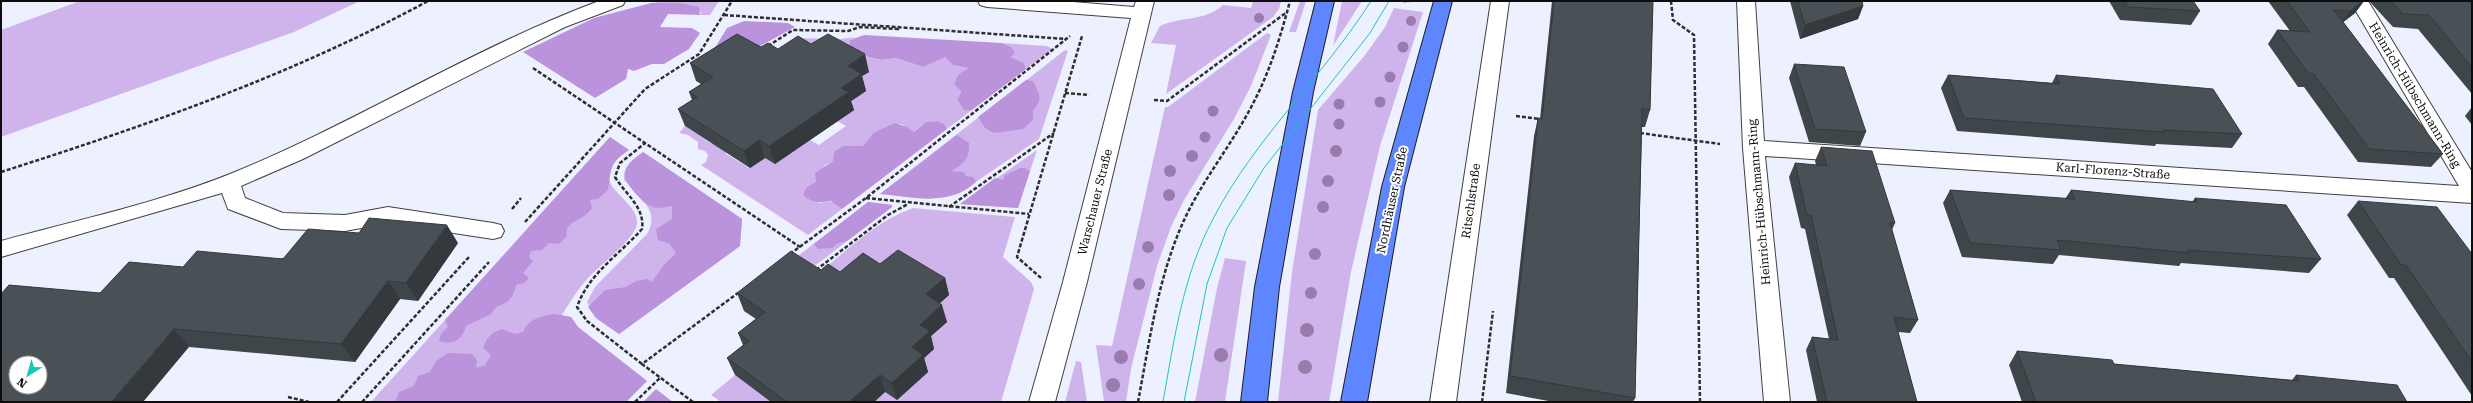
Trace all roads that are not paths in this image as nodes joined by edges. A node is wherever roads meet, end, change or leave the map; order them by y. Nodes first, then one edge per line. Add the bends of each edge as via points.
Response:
1 (616, 1) edge
2 (987, 1) edge
3 (1325, 1) edge
4 (1443, 1) edge
5 (1500, 1) edge
6 (1746, 1) edge
7 (2359, 1) edge
8 (1144, 7) edge
9 (1754, 148) junction
10 (229, 183) junction
11 (2472, 190) edge
12 (2472, 195) edge
13 (493, 231) road end
14 (1, 249) edge
15 (1042, 402) edge
16 (1254, 402) edge
17 (1354, 402) edge
18 (1443, 402) edge
19 (1777, 402) edge

1 - 10 street via 558,23 295,154
2 - 8 street
3 - 16 main road via 1303,92 1267,287
4 - 17 main road, Nordhäuser Straße via 1393,187
5 - 18 street, Ritschlstraße
6 - 9 street, Heinrich-Hübschmann-Ring
7 - 11 street, Heinrich-Hübschmann-Ring
8 - 15 street, Warschauer Straße
9 - 12 street, Karl-Florenz-Straße
9 - 19 street, Heinrich-Hübschmann-Ring
10 - 13 street via 236,203 281,221 345,222 388,215
10 - 14 street

